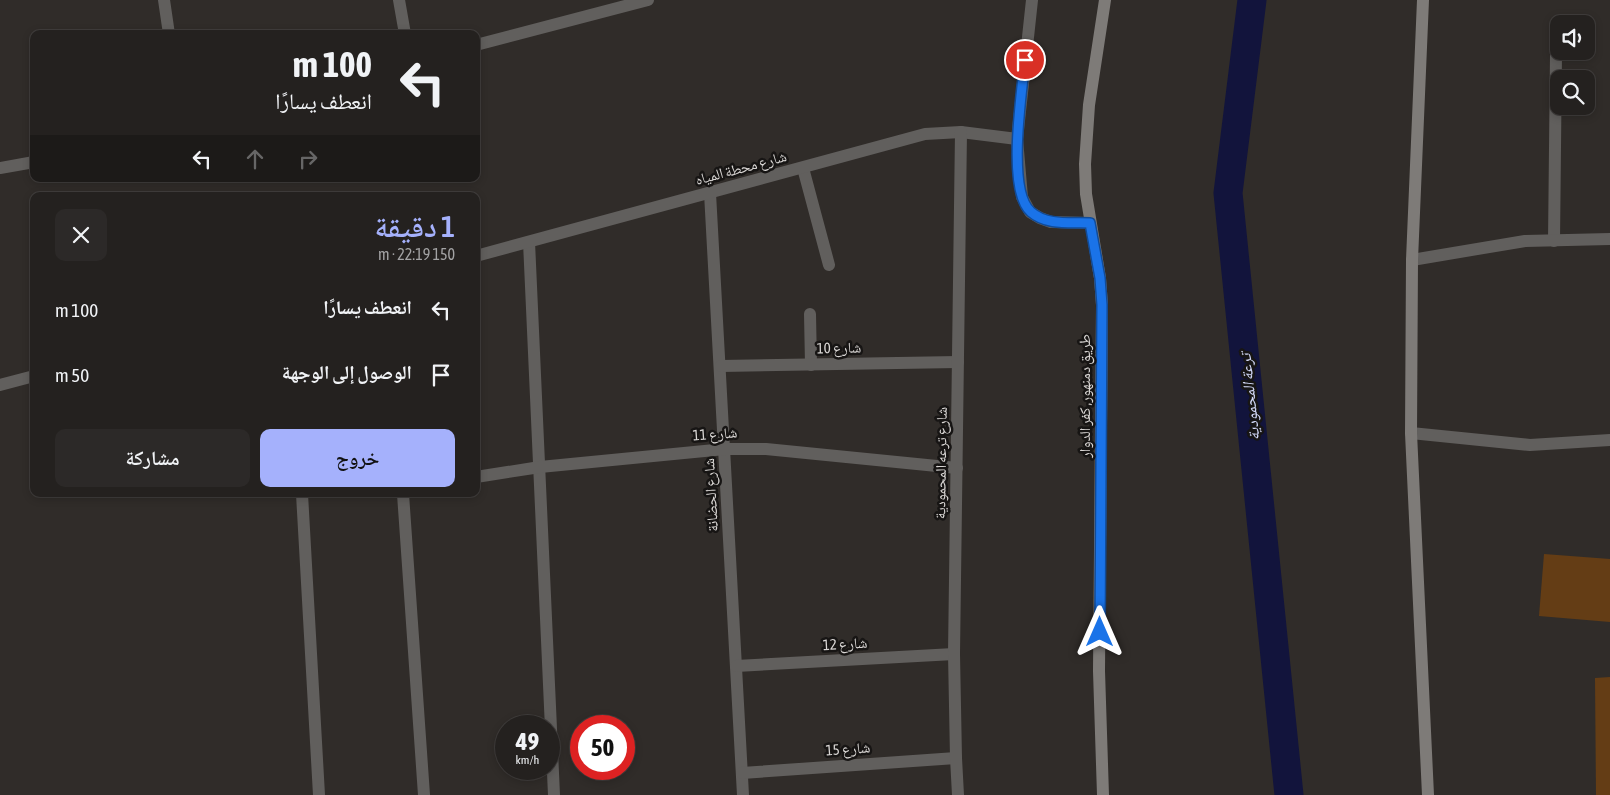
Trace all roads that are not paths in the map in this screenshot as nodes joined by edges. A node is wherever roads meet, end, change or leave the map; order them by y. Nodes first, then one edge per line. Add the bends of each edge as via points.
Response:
1 (164, 0) edge
2 (399, 0) edge
3 (648, 0) edge
4 (1032, 0) edge
5 (1105, 0) edge
6 (1423, 0) edge
7 (168, 30) edge
8 (403, 30) edge
9 (480, 44) edge
10 (1556, 60) edge
11 (961, 132) junction
12 (1016, 139) junction
13 (30, 163) edge
14 (0, 168) edge
15 (803, 168) junction
16 (710, 193) junction
17 (1090, 223) junction
18 (1610, 239) edge
19 (1554, 240) junction
20 (529, 242) junction
21 (480, 255) edge
22 (1412, 260) junction
23 (828, 265) dead end
24 (810, 314) dead end
25 (958, 362) junction
26 (811, 365) junction
27 (720, 366) junction
28 (30, 377) edge
29 (0, 385) edge
30 (1411, 433) junction
31 (1610, 440) edge
32 (725, 449) junction
33 (540, 467) junction
34 (957, 468) junction
35 (480, 476) edge
36 (302, 497) edge
37 (402, 497) edge
38 (954, 654) junction
39 (736, 666) junction
40 (956, 758) junction
41 (742, 773) junction
42 (319, 795) edge
43 (424, 795) edge
44 (554, 795) edge
45 (743, 795) edge
46 (958, 795) edge
47 (1102, 795) edge
48 (1428, 795) edge

1 - 7 street
2 - 8 street
3 - 9 street
4 - 12 street
5 - 17 main road, طريق دمنهور, كفر الدوار via 1086,134 1086,194
6 - 22 main road
10 - 19 street
11 - 12 street, شارع محطة المياه
11 - 15 street, شارع محطة المياه via 925,134
11 - 25 street, شارع ترعه المحمودية
12 - 17 street via 1020,189 1030,212 1051,222
13 - 14 street
15 - 16 street, شارع محطة المياه
15 - 23 street
16 - 20 street, شارع محطة المياه
16 - 27 street, شارع الحضانة
17 - 47 main road, طريق دمنهور, كفر الدوار via 1102,305 1099,671
18 - 19 street
19 - 22 street via 1525,241
20 - 21 street, شارع محطة المياه
20 - 33 street
22 - 30 main road
24 - 26 street
25 - 26 street, شارع 10
25 - 34 street, شارع ترعه المحمودية
26 - 27 street, شارع 10
27 - 32 street, شارع الحضانة
28 - 29 street
30 - 31 street via 1530,445
30 - 48 main road
32 - 33 street, شارع 11
32 - 34 street, شارع 11 via 766,449
32 - 39 street, شارع الحضانة
33 - 35 street, شارع 11
33 - 44 street
34 - 38 street, شارع ترعه المحمودية
36 - 42 street
37 - 43 street
38 - 39 street, شارع 12
38 - 40 street, شارع ترعه المحمودية
39 - 41 street, شارع الحضانة
40 - 41 street, شارع 15
40 - 46 street, شارع ترعه المحمودية
41 - 45 street, شارع الحضانة

